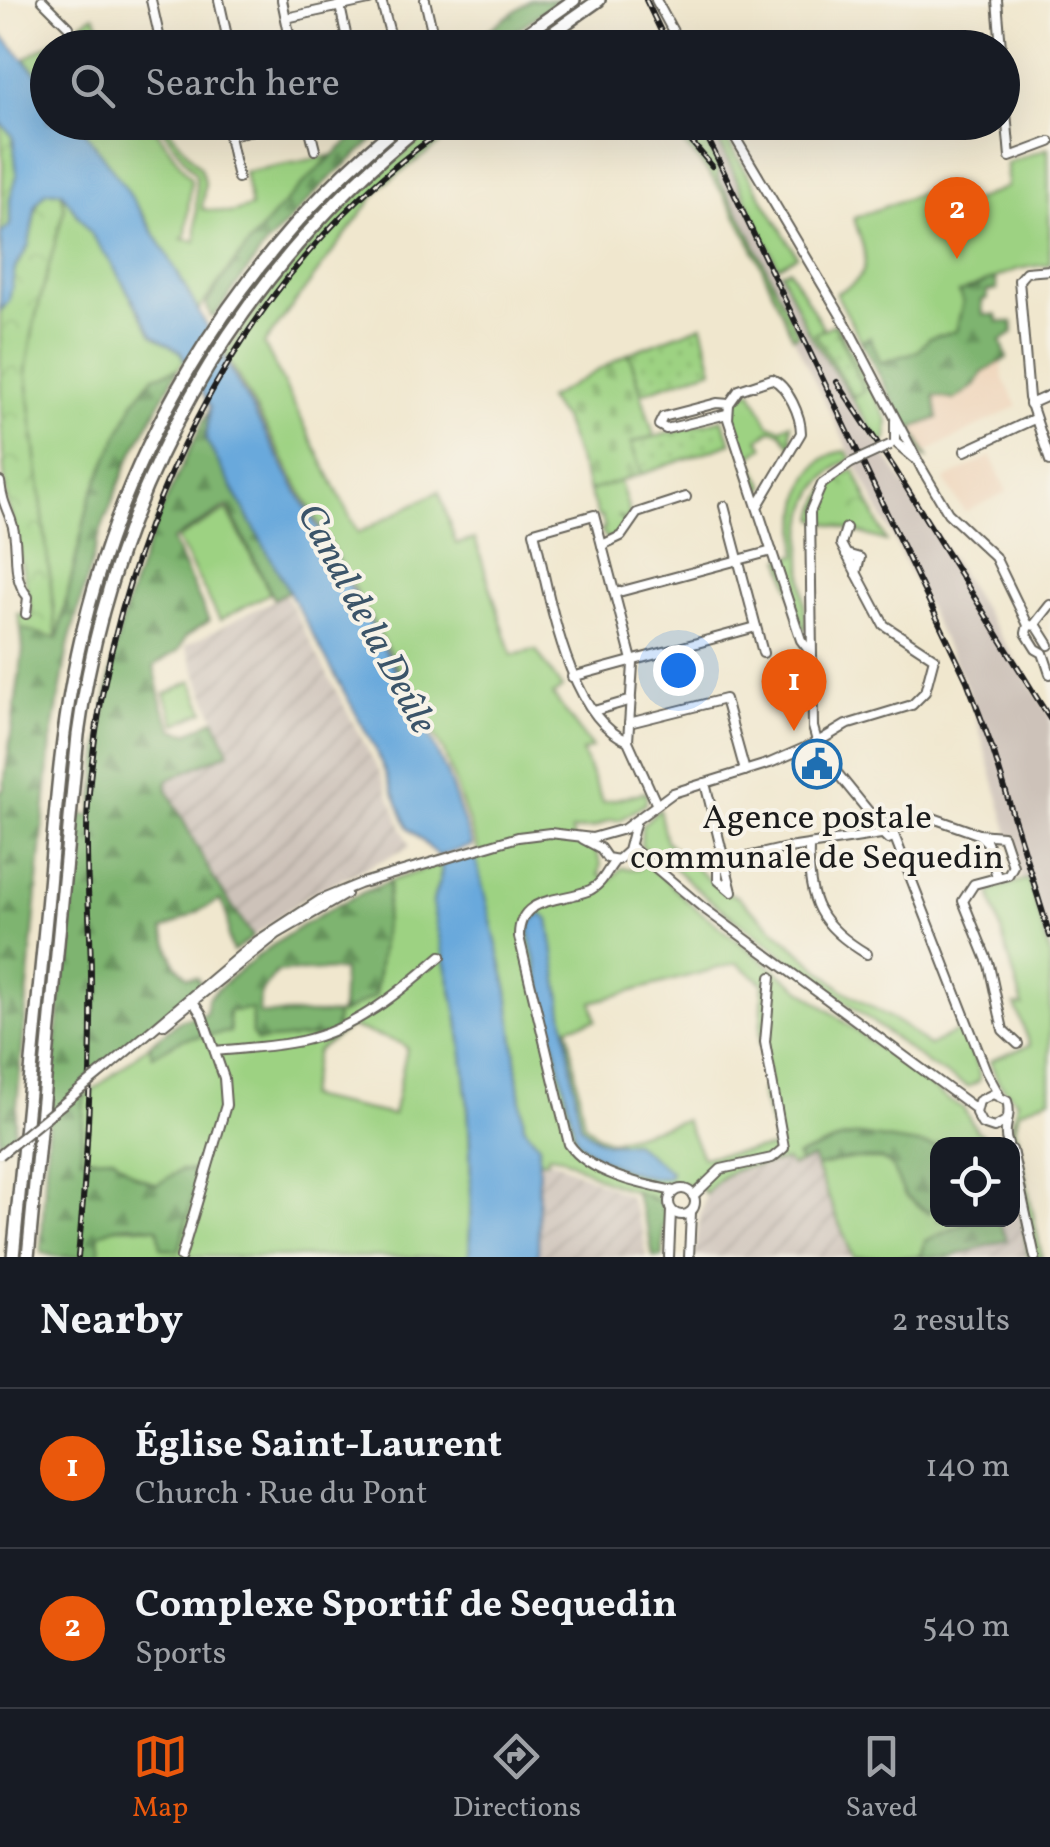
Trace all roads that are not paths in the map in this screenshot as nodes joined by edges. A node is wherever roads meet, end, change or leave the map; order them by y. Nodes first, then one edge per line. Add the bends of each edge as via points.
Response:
1 (42, 0) edge
2 (153, 0) edge
3 (219, 0) edge
4 (282, 0) edge
5 (369, 0) edge
6 (381, 0) edge
7 (426, 0) edge
8 (574, 0) edge
9 (599, 0) edge
10 (656, 0) edge
11 (997, 0) edge
12 (334, 5) edge
13 (286, 18) junction
14 (69, 27) dead end
15 (159, 30) edge
16 (225, 30) edge
17 (288, 30) edge
18 (343, 30) edge
19 (389, 30) edge
20 (432, 30) edge
21 (532, 30) edge
22 (556, 30) edge
23 (672, 30) edge
24 (1000, 30) edge
25 (229, 140) edge
26 (312, 140) edge
27 (384, 140) edge
28 (405, 140) edge
29 (737, 140) edge
30 (1009, 140) edge
31 (1050, 142) edge
32 (315, 150) dead end
33 (238, 178) dead end
34 (1050, 270) edge
35 (1050, 394) edge
36 (1030, 404) junction
37 (728, 409) junction
38 (1034, 419) junction
39 (898, 441) junction
40 (966, 451) dead end
41 (1050, 461) edge
42 (0, 482) edge
43 (686, 497) dead end
44 (724, 506) dead end
45 (757, 507) junction
46 (846, 528) dead end
47 (602, 545) junction
48 (772, 551) junction
49 (738, 560) junction
50 (614, 593) junction
51 (29, 603) dead end
52 (1050, 605) edge
53 (1032, 624) junction
54 (756, 627) junction
55 (798, 628) junction
56 (811, 635) junction
57 (1048, 648) edge
58 (762, 653) dead end
59 (811, 653) junction
60 (632, 660) junction
61 (1050, 674) edge
62 (572, 677) junction
63 (631, 700) junction
64 (594, 710) junction
65 (629, 723) junction
66 (628, 741) junction
67 (816, 743) junction
68 (745, 771) junction
69 (704, 783) junction
70 (656, 803) junction
71 (638, 819) junction
72 (618, 830) junction
73 (888, 832) junction
74 (604, 834) junction
75 (978, 834) junction
76 (582, 839) junction
77 (629, 843) junction
78 (810, 846) junction
79 (601, 850) junction
80 (618, 860) junction
81 (647, 862) junction
82 (997, 877) junction
83 (602, 878) junction
84 (868, 954) dead end
85 (441, 956) dead end
86 (771, 977) dead end
87 (191, 999) junction
88 (1018, 1044) dead end
89 (215, 1051) junction
90 (986, 1071) junction
91 (957, 1094) junction
92 (999, 1094) junction
93 (983, 1096) junction
94 (764, 1098) dead end
95 (778, 1098) junction
96 (976, 1109) junction
97 (1007, 1120) junction
98 (988, 1127) junction
99 (999, 1137) edge
100 (1006, 1137) edge
101 (0, 1155) edge
102 (645, 1185) junction
103 (674, 1191) junction
104 (1020, 1191) edge
105 (694, 1196) junction
106 (670, 1206) junction
107 (691, 1212) junction
108 (13, 1257) edge
109 (28, 1257) edge
110 (181, 1257) edge
111 (669, 1257) edge
112 (689, 1257) edge
113 (1036, 1257) edge

1 - 14 street
2 - 15 street
3 - 16 street
4 - 13 street
5 - 12 street
6 - 19 street
7 - 20 street
8 - 21 highway
9 - 22 highway
10 - 23 street
11 - 24 street
12 - 13 street
12 - 18 street
13 - 17 street
25 - 33 street
26 - 32 street
27 - 108 highway via 306,214 214,329 154,434 93,590 63,739
28 - 109 highway via 319,220 221,343 128,528 86,685
29 - 39 street via 847,326 894,419
30 - 31 street via 1010,157
34 - 36 street via 1026,272 1019,280
35 - 36 street
36 - 38 street
37 - 37 street via 666,430 659,425 663,417 717,404
37 - 45 street
37 - 45 street via 742,388 775,380 801,424 798,443
38 - 40 street
38 - 41 street
39 - 53 street via 946,510 995,557
39 - 56 street, bridge via 826,480 810,512
42 - 51 street
43 - 47 street via 638,513 621,536
44 - 49 street
45 - 48 street
46 - 67 street via 841,544 884,625 934,658 915,704 846,725
47 - 50 street
47 - 62 street via 594,515 534,532
48 - 49 street
48 - 55 street
49 - 50 street
49 - 54 street
50 - 60 street
52 - 53 street
53 - 57 street
53 - 57 street via 1028,637 1036,649
54 - 58 street
54 - 60 street
55 - 56 street
55 - 59 street
56 - 59 street
57 - 61 street
59 - 67 street
60 - 62 street
60 - 63 street
62 - 64 street
63 - 64 street
63 - 65 street
64 - 66 street via 611,734
65 - 66 street
65 - 68 street via 725,699
66 - 70 street
67 - 68 street
67 - 73 street
68 - 69 street
69 - 70 street
69 - 78 street via 725,862
70 - 71 street
71 - 72 street
71 - 77 street
72 - 74 street
72 - 77 street
73 - 75 street via 937,818
73 - 78 street
73 - 90 street
74 - 76 street
74 - 79 street
75 - 82 street
75 - 82 street via 1006,840 1013,868
76 - 79 street
76 - 87 street via 546,833 372,880 291,924
77 - 80 street
77 - 81 street
78 - 84 street via 818,911 834,933
79 - 80 street
79 - 83 street
80 - 81 street
80 - 83 street
81 - 91 street
82 - 88 street via 972,886 963,905 988,959 1002,1030
83 - 102 street via 590,890 530,908 519,937 568,1144 587,1162
85 - 89 street via 338,1030
86 - 95 street via 766,1042
87 - 89 street
87 - 101 street, bridge
89 - 110 street via 226,1113
90 - 92 street
90 - 93 street
91 - 93 street
91 - 96 street
92 - 93 street
92 - 97 street via 1009,1106
93 - 96 street
94 - 95 street
95 - 105 street via 780,1154 721,1168
96 - 98 street
97 - 98 street
97 - 100 street
98 - 99 street
102 - 103 street
102 - 106 street
103 - 105 street
103 - 106 street
104 - 113 street
105 - 107 street
106 - 107 street via 683,1215
106 - 111 street
107 - 112 street

